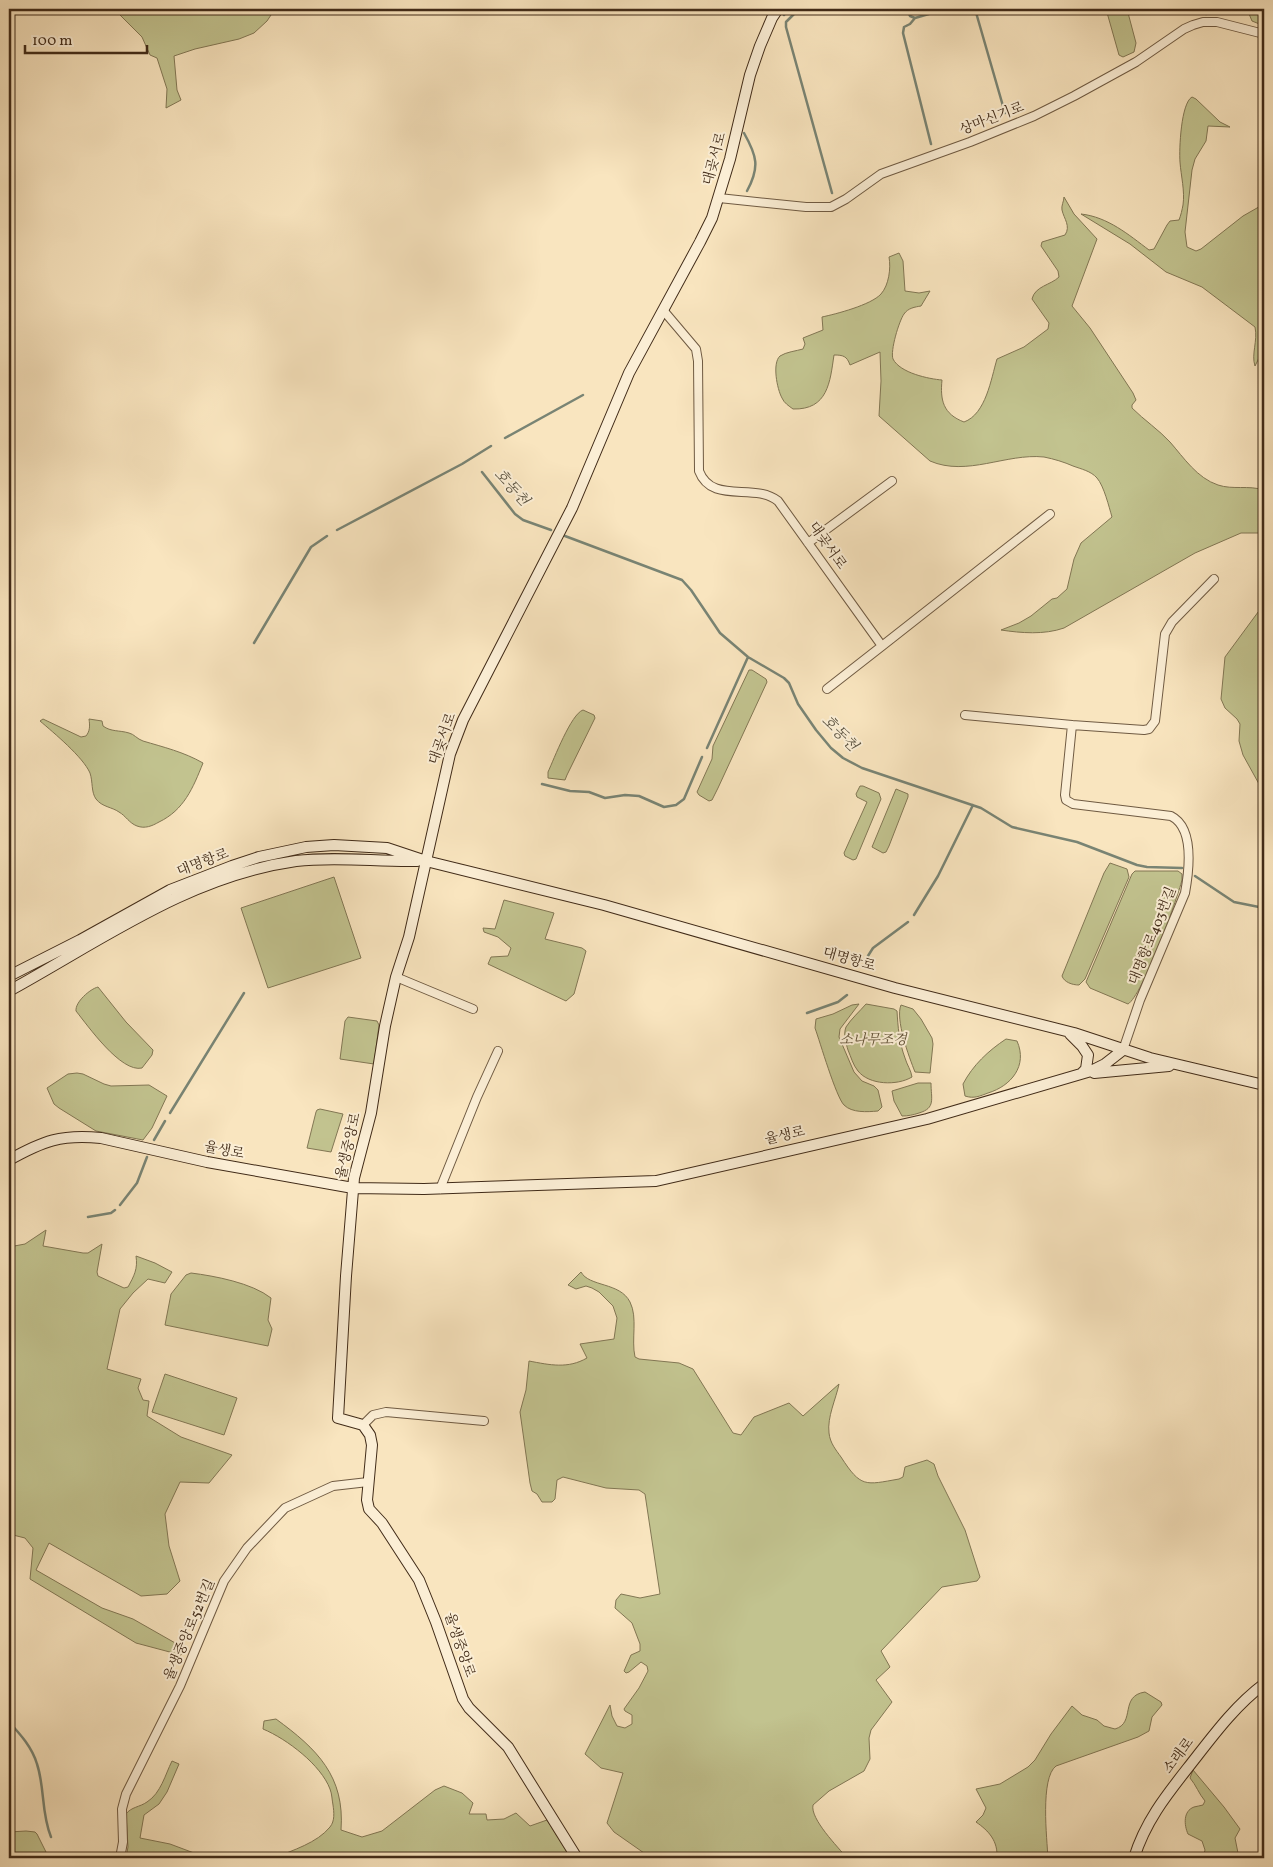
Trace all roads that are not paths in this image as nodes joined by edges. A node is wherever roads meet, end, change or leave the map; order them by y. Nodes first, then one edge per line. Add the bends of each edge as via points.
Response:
1 (778, 9) edge
2 (1264, 34) edge
3 (719, 198) junction
4 (663, 310) junction
5 (892, 481) dead end
6 (1050, 514) dead end
7 (808, 543) junction
8 (1214, 580) dead end
9 (882, 646) junction
10 (827, 689) dead end
11 (965, 715) dead end
12 (1072, 725) junction
13 (426, 861) junction
14 (9, 976) edge
15 (396, 977) junction
16 (9, 991) edge
17 (473, 1009) dead end
18 (1068, 1032) junction
19 (1123, 1050) junction
20 (498, 1052) dead end
21 (1181, 1065) junction
22 (1081, 1074) junction
23 (1264, 1085) edge
24 (9, 1160) edge
25 (353, 1188) junction
26 (440, 1189) junction
27 (484, 1421) dead end
28 (363, 1425) junction
29 (368, 1482) junction
30 (1264, 1684) edge
31 (120, 1858) edge
32 (577, 1858) edge
33 (1134, 1858) edge

1 - 3 street, 대곶서로 via 750,75
2 - 3 street, 상마신기로 via 1217,22 1194,25 1074,96 970,142 881,174 831,207
3 - 4 street, 대곶서로 via 712,218
4 - 7 street, 대곶서로 via 696,349 699,471 703,480 719,490 772,497
4 - 13 street, 대곶서로 via 628,373 566,522 455,739
5 - 7 street
6 - 9 street
7 - 9 street, 대곶서로
8 - 12 street via 1172,622 1165,634 1153,726 1144,730
9 - 10 street
11 - 12 street
12 - 19 street, 대명항로403번길 via 1066,800 1072,804 1171,816 1182,825 1188,850 1185,893 1140,1000
13 - 14 street, 대명항로 via 387,848 334,845 259,857 170,890
13 - 15 street, 율생중앙로 via 409,937
13 - 16 street, 대명항로 via 318,859 239,873 166,903
13 - 18 street, 대명항로 via 604,905 894,988
15 - 17 street
15 - 25 street, 율생중앙로 via 371,1113
18 - 19 street, 대명항로
18 - 22 street via 1088,1055 1086,1069
19 - 21 street, 대명항로
19 - 22 street, 율생로 via 1105,1064
20 - 26 street
21 - 22 street
21 - 23 street, 대명항로
22 - 26 street, 율생로 via 927,1119 656,1180
24 - 25 street, 율생로 via 48,1140 84,1136
25 - 26 street, 율생로
25 - 28 street, 율생중앙로 via 338,1418
27 - 28 street via 386,1412 373,1415
28 - 29 street, 율생중앙로 via 372,1445
29 - 31 street, 율생중앙로52번길 via 333,1486 286,1508 247,1548 224,1581 180,1686 126,1794 122,1809
29 - 32 street, 율생중앙로 via 369,1509 419,1580 463,1699 508,1748
30 - 33 street, 소래로 via 1232,1713 1172,1788 1147,1824

